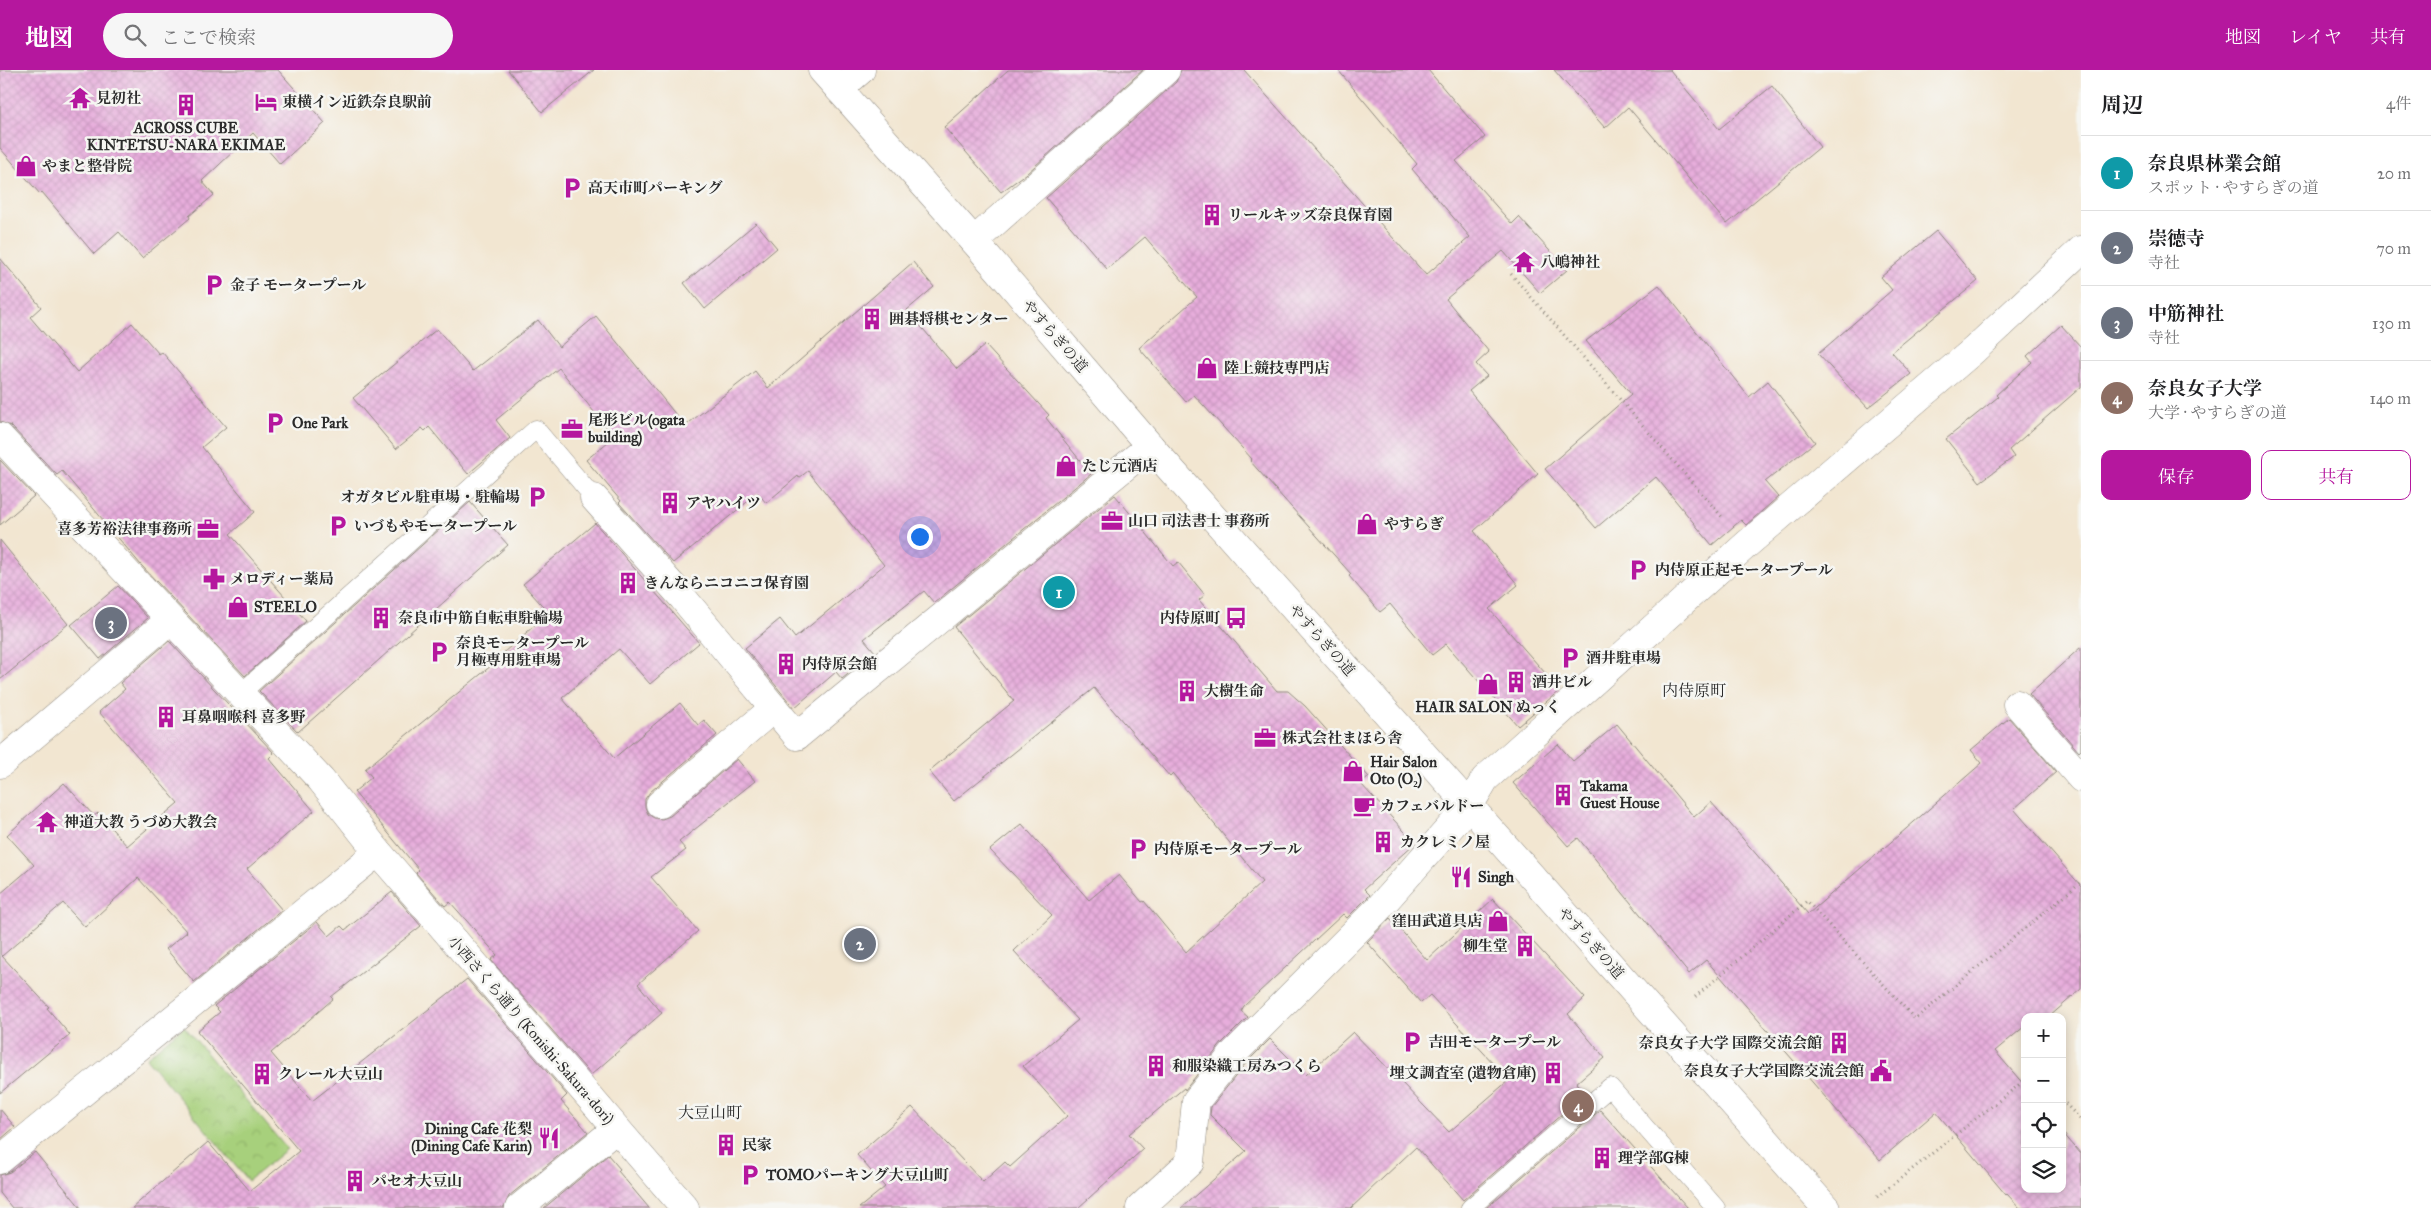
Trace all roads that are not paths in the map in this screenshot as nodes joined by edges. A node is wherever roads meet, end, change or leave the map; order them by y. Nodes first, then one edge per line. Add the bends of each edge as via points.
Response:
1 (862, 70) edge
2 (1166, 70) edge
3 (830, 80) edge
4 (974, 241) junction
5 (2081, 250) edge
6 (0, 437) edge
7 (1150, 446) junction
8 (594, 498) joint
9 (170, 620) junction
10 (241, 693) junction
11 (2017, 704) dead end
12 (774, 708) junction
13 (0, 764) edge
14 (2081, 778) edge
15 (660, 804) dead end
16 (1469, 806) junction
17 (378, 852) junction
18 (616, 1129) junction
19 (0, 1160) edge
20 (519, 1208) edge
21 (684, 1208) edge
22 (1140, 1208) edge
23 (1470, 1208) edge
24 (1716, 1208) edge
25 (1826, 1208) edge

1 - 3 street
2 - 4 street
3 - 4 street, やすらぎの道
4 - 7 street, やすらぎの道
5 - 16 street via 1974,350 1746,544 1485,779
6 - 9 street, 小西さくら通り (Konishi-Sakura-dori)
7 - 12 street via 797,736
7 - 16 street, やすらぎの道
8 - 10 lane via 536,429
8 - 12 street
9 - 10 street, 小西さくら通り (Konishi-Sakura-dori)
9 - 13 street
10 - 17 street, 小西さくら通り (Konishi-Sakura-dori) via 320,780
11 - 14 street
12 - 15 street
16 - 22 street via 1378,909 1234,1053 1196,1101 1190,1162
16 - 25 street, やすらぎの道
17 - 18 street, 小西さくら通り (Konishi-Sakura-dori)
17 - 19 street
18 - 20 street
18 - 21 street, 小西さくら通り (Konishi-Sakura-dori)
23 - 24 lane via 1610,1087

